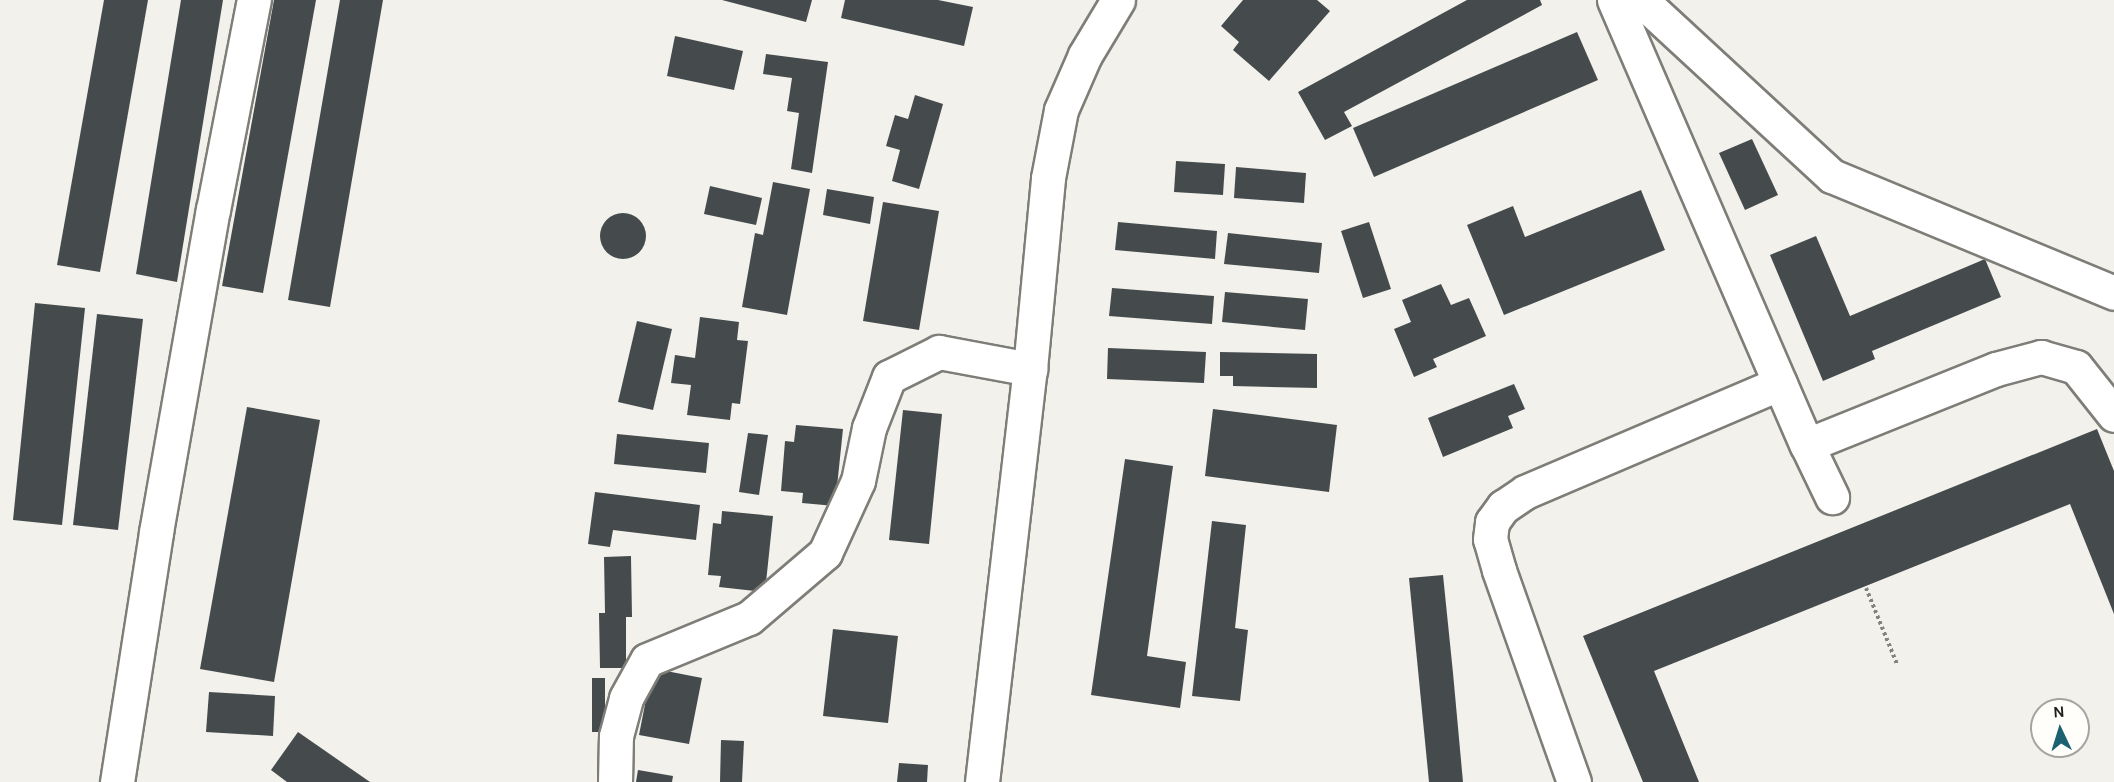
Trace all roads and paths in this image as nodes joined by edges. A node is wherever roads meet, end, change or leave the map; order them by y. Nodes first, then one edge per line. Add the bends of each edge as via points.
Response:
1 (254, 0) edge
2 (1118, 0) edge
3 (1614, 0) edge
4 (1641, 0) edge
5 (2114, 293) edge
6 (1030, 369) junction
7 (1780, 383) junction
8 (2114, 415) edge
9 (1806, 445) junction
10 (1832, 497) dead end
11 (1866, 588) dead end
12 (1897, 664) dead end
13 (117, 782) edge
14 (615, 782) edge
15 (982, 782) edge
16 (1574, 782) edge

1 - 13 street via 158,521
2 - 6 street via 1085,55 1061,111 1045,200
3 - 7 street
4 - 5 street via 1832,176
6 - 14 street via 939,352 889,377 869,428 858,481 825,553 749,618 647,660 626,698 616,736
6 - 15 street
7 - 9 street
7 - 16 street via 1525,492 1503,507 1492,522 1490,539 1499,570
8 - 9 street via 2076,367 2041,357 1996,369
9 - 10 street
11 - 12 path

